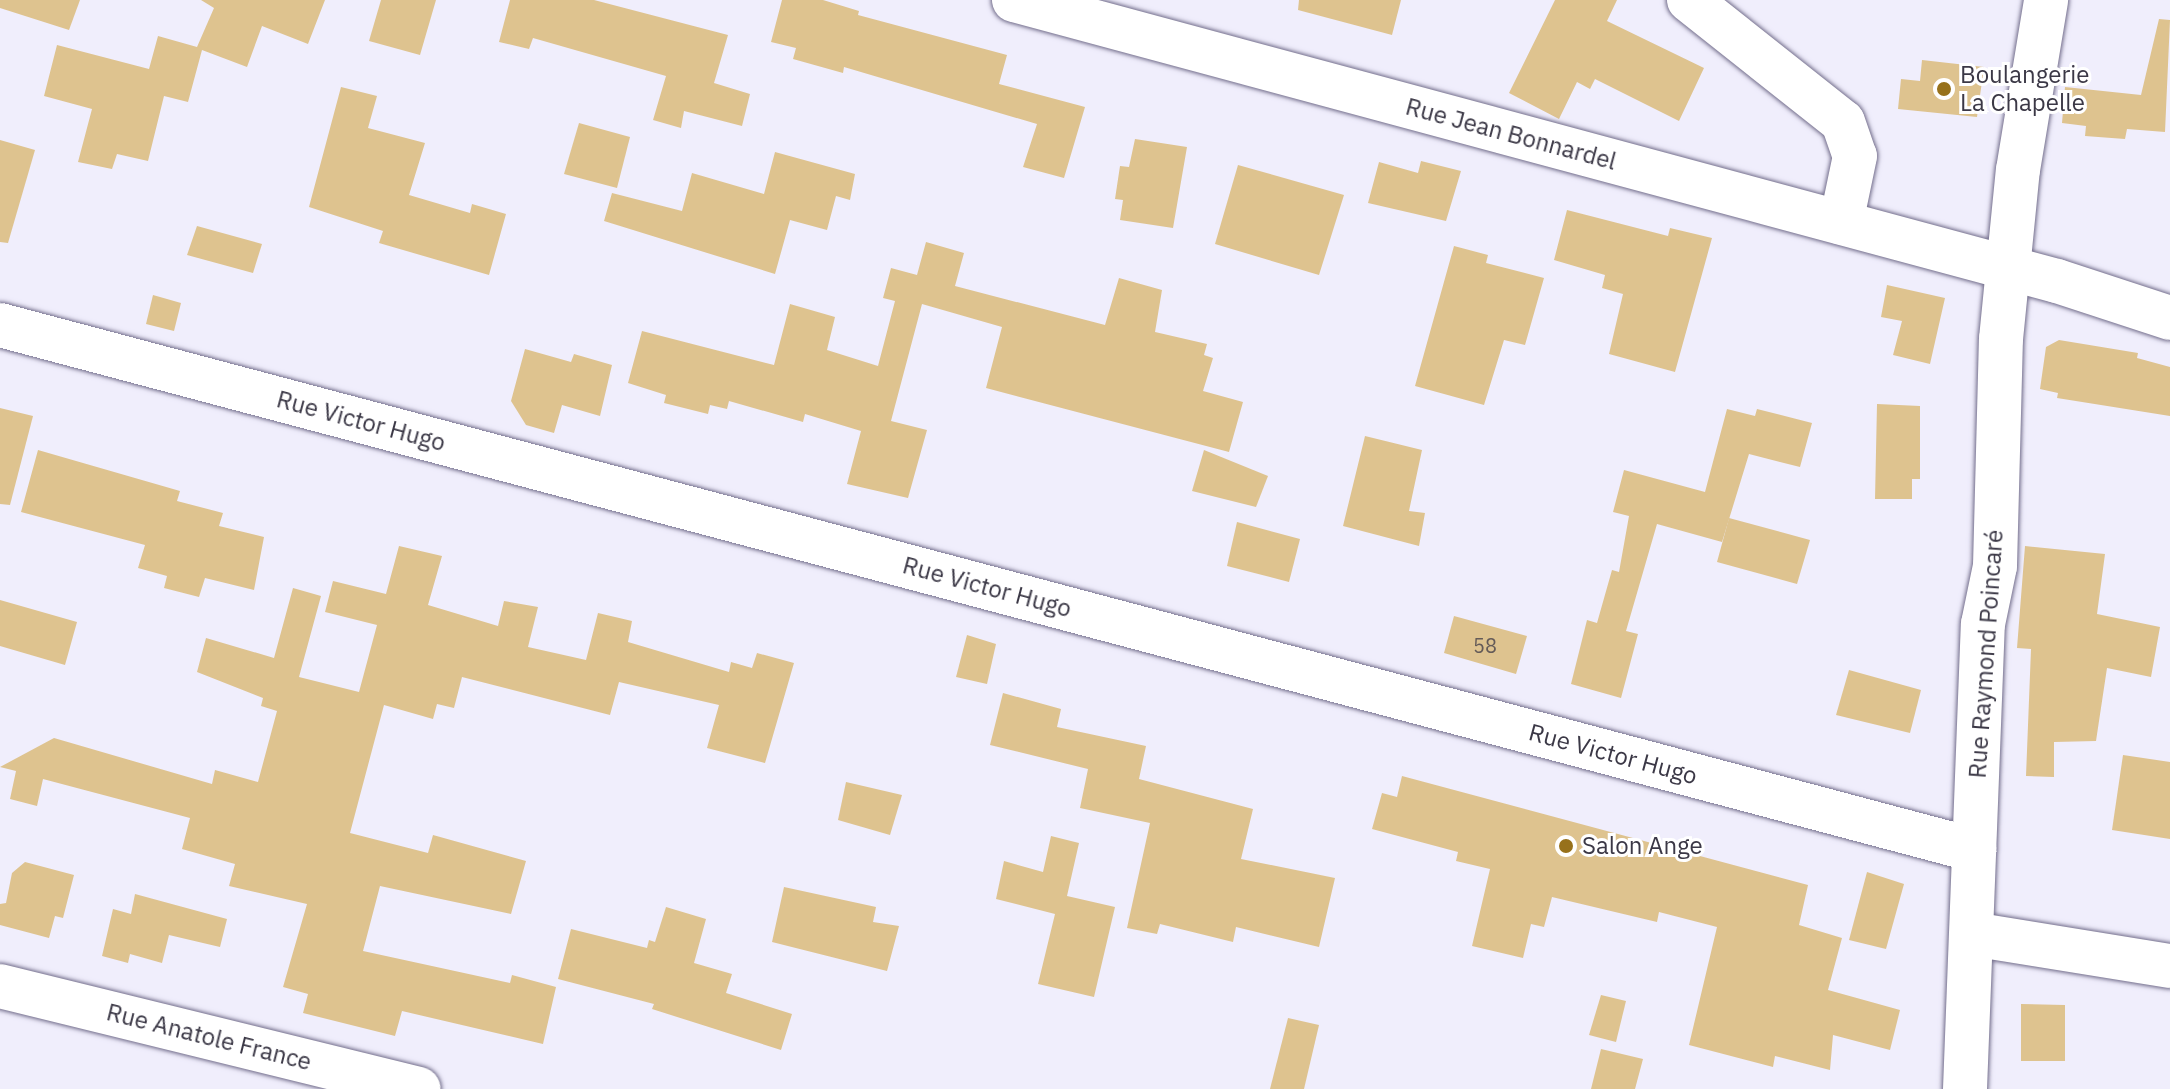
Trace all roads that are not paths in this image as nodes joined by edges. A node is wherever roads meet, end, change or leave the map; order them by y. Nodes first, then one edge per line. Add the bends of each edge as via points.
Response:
1 (1014, 0) edge
2 (1689, 0) edge
3 (2046, 0) edge
4 (1841, 223) junction
5 (2009, 268) junction
6 (2170, 318) edge
7 (0, 325) edge
8 (1974, 850) junction
9 (1972, 934) junction
10 (2170, 966) edge
11 (0, 986) edge
12 (418, 1089) edge
13 (1965, 1089) edge

1 - 4 street, Rue Jean Bonnardel
2 - 4 street via 1843,122 1855,156
3 - 5 street, Rue Raymond Poincaré via 2018,170
4 - 5 street, Rue Jean Bonnardel
5 - 6 street, Rue Jean Bonnardel
5 - 8 street, Rue Raymond Poincaré via 2001,339 1995,566 1983,624
7 - 8 street, Rue Victor Hugo
8 - 9 street, Rue Raymond Poincaré
9 - 10 street
9 - 13 street, Rue Raymond Poincaré
11 - 12 street, Rue Anatole France

